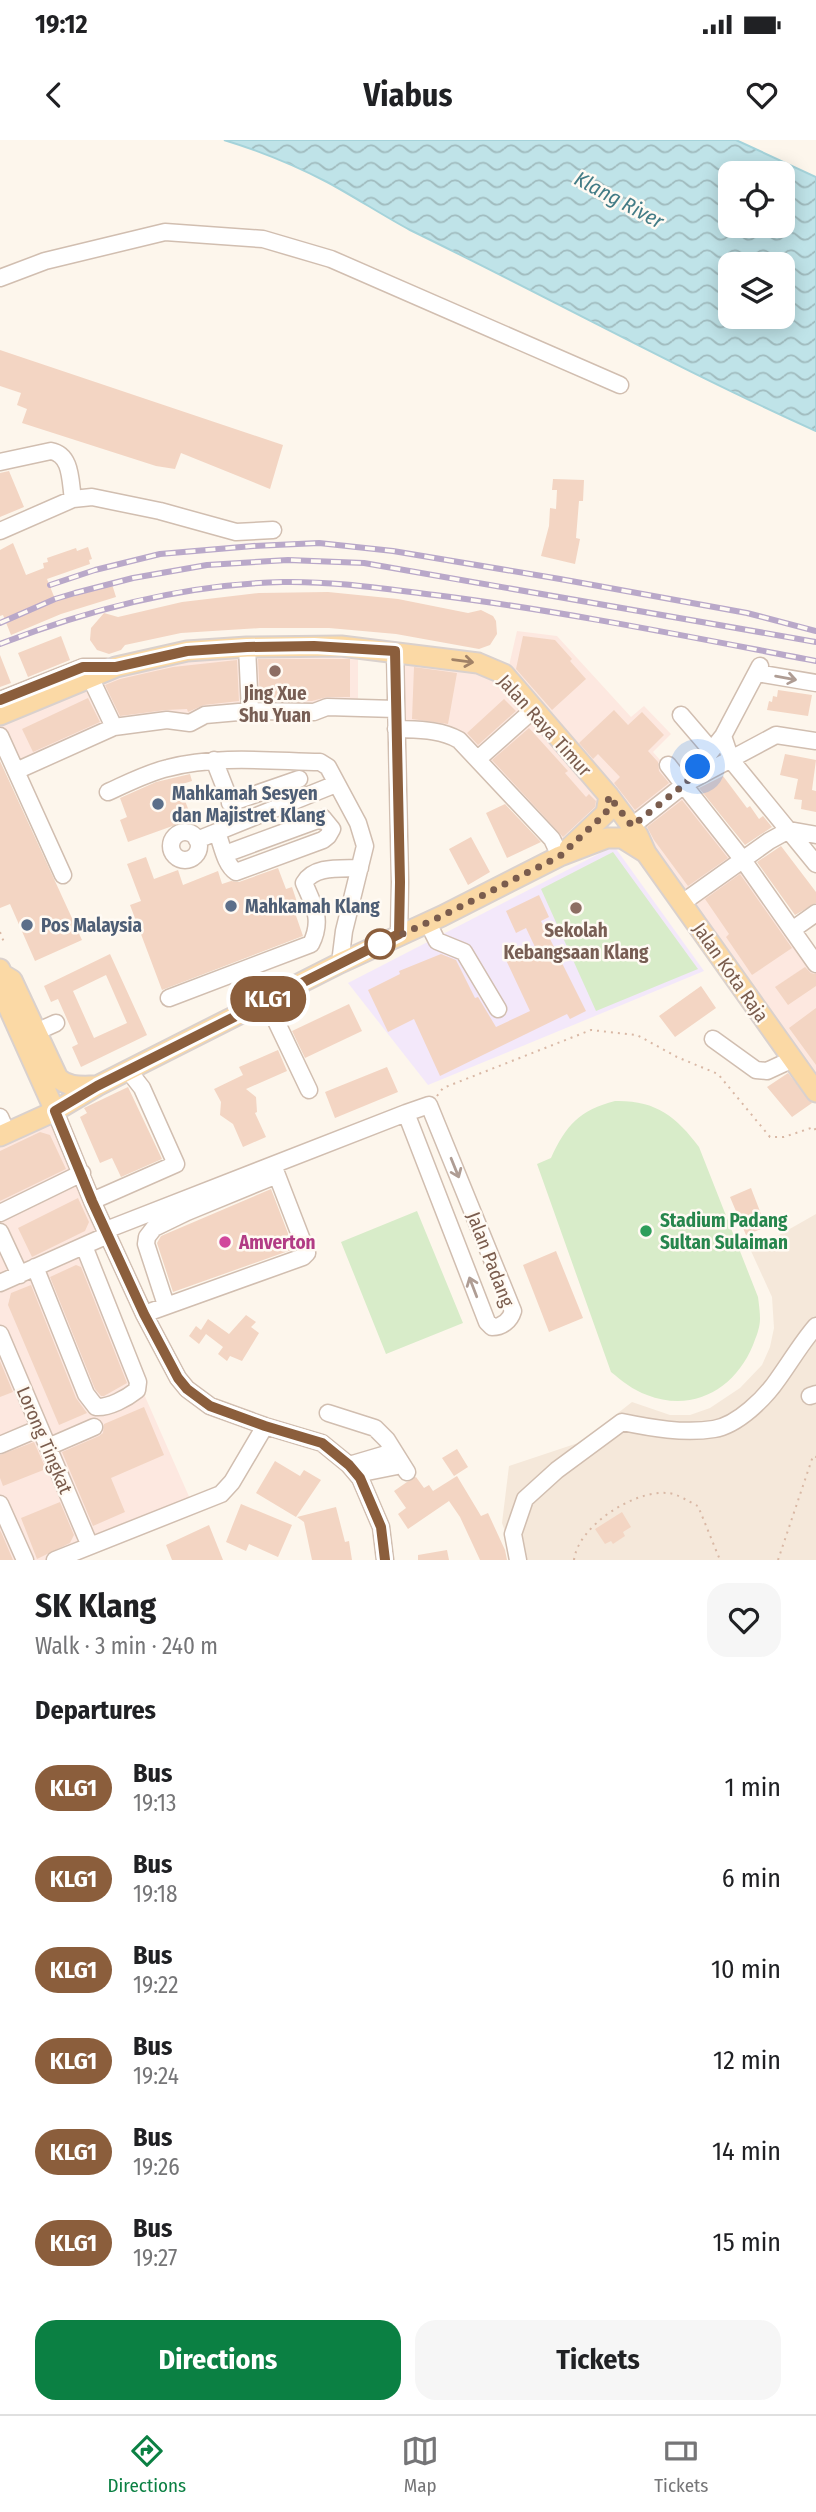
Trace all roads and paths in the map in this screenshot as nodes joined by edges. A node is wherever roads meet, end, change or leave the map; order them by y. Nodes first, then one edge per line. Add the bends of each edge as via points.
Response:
1 (0, 278) edge
2 (620, 385) dead end
3 (0, 462) edge
4 (73, 499) junction
5 (273, 530) dead end
6 (0, 531) edge
7 (247, 647) junction
8 (395, 651) junction
9 (116, 667) junction
10 (90, 677) junction
11 (816, 683) edge
12 (0, 700) edge
13 (396, 709) junction
14 (533, 710) junction
15 (250, 711) junction
16 (0, 715) edge
17 (681, 715) dead end
18 (114, 727) junction
19 (396, 729) junction
20 (723, 736) junction
21 (0, 737) edge
22 (816, 741) edge
23 (711, 750) junction
24 (478, 759) junction
25 (214, 760) junction
26 (731, 760) junction
27 (668, 765) dead end
28 (16, 771) junction
29 (299, 779) dead end
30 (336, 784) junction
31 (685, 784) junction
32 (108, 792) dead end
33 (609, 796) junction
34 (230, 803) junction
35 (238, 824) junction
36 (632, 826) junction
37 (789, 830) junction
38 (217, 832) junction
39 (816, 835) edge
40 (197, 840) dead end
41 (646, 853) junction
42 (225, 854) junction
43 (560, 856) junction
44 (743, 860) junction
45 (816, 864) edge
46 (360, 868) junction
47 (63, 875) dead end
48 (682, 903) junction
49 (816, 913) edge
50 (428, 923) junction
51 (792, 930) junction
52 (0, 932) edge
53 (399, 934) junction
54 (5, 945) dead end
55 (340, 963) junction
56 (816, 964) edge
57 (1, 971) edge
58 (169, 998) dead end
59 (266, 1000) junction
60 (3, 1003) edge
61 (498, 1009) dead end
62 (56, 1023) dead end
63 (36, 1032) junction
64 (713, 1039) dead end
65 (793, 1059) junction
66 (128, 1070) junction
67 (97, 1086) junction
68 (309, 1090) dead end
69 (816, 1092) edge
70 (429, 1105) junction
71 (55, 1111) junction
72 (406, 1113) junction
73 (2, 1129) edge
74 (816, 1131) edge
75 (275, 1170) junction
76 (82, 1173) junction
77 (92, 1201) junction
78 (0, 1213) edge
79 (0, 1232) edge
80 (107, 1232) junction
81 (84, 1246) junction
82 (35, 1267) junction
83 (20, 1275) junction
84 (0, 1283) edge
85 (166, 1305) junction
86 (144, 1314) junction
87 (816, 1325) edge
88 (0, 1334) edge
89 (328, 1413) dead end
90 (265, 1426) junction
91 (94, 1427) dead end
92 (40, 1428) junction
93 (0, 1445) edge
94 (48, 1447) junction
95 (816, 1457) edge
96 (353, 1469) junction
97 (0, 1504) edge
98 (90, 1546) junction
99 (25, 1560) edge
100 (55, 1560) edge
101 (385, 1560) edge
102 (518, 1560) edge
103 (574, 1560) edge
104 (720, 1560) edge
105 (778, 1560) edge

1 - 2 street via 45,261 165,232 263,239 331,259
3 - 4 street via 57,452 66,461
4 - 5 street via 92,497 122,503 236,532
4 - 6 street
7 - 8 main road, Jalan Raya Timur via 341,646
7 - 9 main road, Jalan Raya Timur via 187,651
7 - 15 street
8 - 13 street
8 -> 14 main road, Jalan Raya Timur via 478,663 504,674
9 - 10 main road, Jalan Raya Timur
9 - 12 street via 83,667
10 - 16 main road, Jalan Raya Timur
10 - 18 street
20 -> 11 street via 758,669
13 - 15 street
13 - 19 street
14 - 24 street
14 - 33 main road, Jalan Raya Timur
15 - 18 street via 205,715 190,723 167,720
17 - 23 street
18 - 28 street
19 - 24 street via 449,734
19 - 53 street
20 - 23 street
20 - 26 street
21 - 28 street
22 - 26 street via 776,736
23 - 31 street
24 - 43 street via 552,839
25 - 30 street via 320,762 328,767
25 - 32 street via 170,767
25 - 34 street
26 - 31 street
26 - 37 street
27 - 31 street
28 - 47 street
29 - 34 street
30 - 35 street
30 - 46 street via 365,846
31 - 36 street
31 - 44 street
33 - 36 main road, Jalan Raya Timur
33 - 43 main road via 606,813
34 - 35 street
35 - 38 street
36 - 41 main road, Jalan Raya Timur
37 - 39 street
37 - 44 street
37 - 45 street
38 - 40 street
38 - 42 street
41 - 43 main road via 622,838 607,838
41 - 48 main road, Jalan Kota Raja
42 - 42 street via 323,818 332,829 323,840 236,872
43 - 50 main road
44 - 48 street
44 - 51 street
46 - 55 street
46 - 58 street via 323,870 308,876 304,883 318,923 311,944
48 - 65 main road, Jalan Kota Raja
49 - 51 street
50 - 53 main road
50 - 61 street via 437,941 464,952
51 - 56 street
52 - 54 path
53 - 55 main road
55 - 59 main road
57 - 60 main road
57 - 63 main road via 12,980
59 - 66 main road
59 - 68 street
60 - 71 main road
62 - 63 street
63 - 67 main road via 58,1078 74,1086
64 - 65 street via 755,1070 767,1071
65 - 69 main road, Jalan Kota Raja
66 - 67 main road
66 - 77 street via 142,1088 176,1164
67 - 71 main road
70 - 72 street
70 -> 72 street, Jalan Padang via 513,1311 502,1325 487,1322
70 - 74 path via 443,1088 590,1030 637,1035 718,1074 770,1137 814,1127
71 - 73 main road
71 - 76 street
72 - 75 street
75 - 80 street
75 - 85 street via 151,1231 146,1244
75 - 85 street via 307,1253
76 - 77 street
76 - 78 street
77 - 80 street
79 - 83 street
80 - 81 street
80 - 86 street
81 - 82 street
81 - 82 street via 138,1382 137,1390 103,1407 90,1401
82 - 83 street
83 - 84 street
85 - 86 street
86 - 90 street via 187,1389 210,1406
87 - 102 street via 778,1380 731,1423 714,1429 660,1429 622,1422 557,1470 525,1499 513,1534
88 - 92 street, Lorong Tingkat
89 - 96 street via 375,1428 400,1463
90 - 96 street via 322,1443
90 - 98 street via 221,1493
91 - 94 street
92 - 93 street
92 - 94 street, Lorong Tingkat
94 - 98 street, Lorong Tingkat
95 - 105 path
96 - 101 street via 381,1527
97 - 99 street
98 - 100 street
103 - 104 path via 589,1532 608,1513 638,1496 669,1492 698,1506

